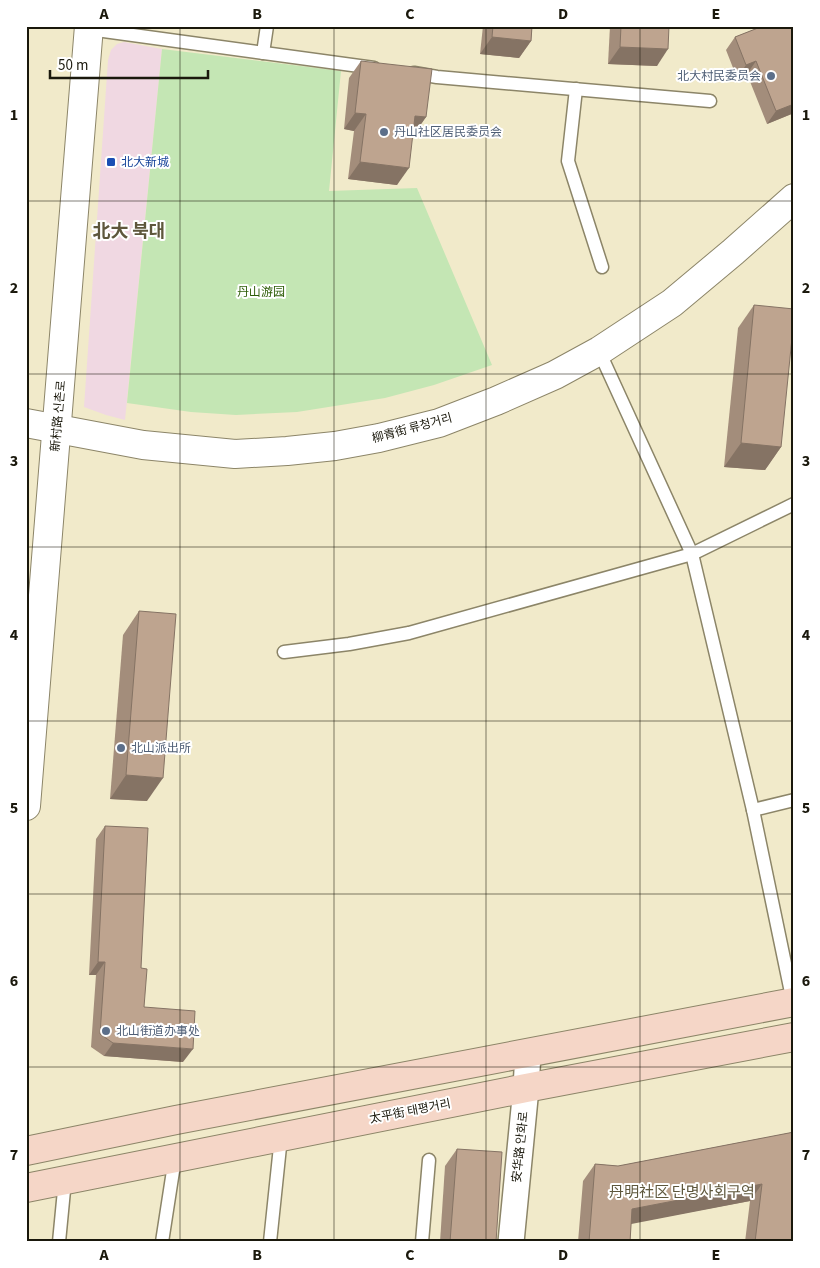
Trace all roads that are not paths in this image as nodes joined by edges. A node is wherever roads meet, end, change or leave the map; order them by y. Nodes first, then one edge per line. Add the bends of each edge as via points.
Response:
1 (266, 26) edge
2 (89, 27) edge
3 (263, 53) junction
4 (576, 89) junction
5 (710, 101) dead end
6 (794, 198) edge
7 (602, 267) dead end
8 (599, 351) junction
9 (26, 423) edge
10 (57, 429) junction
11 (794, 504) edge
12 (692, 554) junction
13 (284, 652) dead end
14 (794, 800) edge
15 (26, 806) edge
16 (753, 810) junction
17 (793, 1002) edge
18 (794, 1037) edge
19 (528, 1053) junction
20 (526, 1088) junction
21 (281, 1137) junction
22 (26, 1151) edge
23 (175, 1158) junction
24 (429, 1160) dead end
25 (65, 1180) junction
26 (26, 1188) edge
27 (59, 1242) edge
28 (162, 1242) edge
29 (270, 1242) edge
30 (422, 1242) edge
31 (511, 1242) edge

1 - 3 lane
2 - 3 lane
2 - 10 street, 新村路 신촌로
3 - 4 lane via 437,77
4 - 5 lane
4 - 7 lane via 568,161
6 - 8 street, 柳青街 류청거리 via 672,303
8 - 10 street, 柳青街 류청거리 via 555,376 439,423 335,446 235,454 143,446
8 - 12 lane
9 - 10 street, 柳青街 류청거리
10 - 15 street, 新村路 신촌로
11 - 12 lane
12 - 13 lane via 409,633
12 - 16 lane
14 - 16 lane
16 - 17 lane
17 - 19 main road
18 - 20 main road, 太平街 태평거리
19 - 20 street, 安华路 안화로
19 - 22 main road
20 - 21 main road, 太平街 태평거리
20 - 31 street, 安华路 안화로
21 - 23 main road, 太平街 태평거리
21 - 29 lane
23 - 25 main road, 太平街 태평거리
23 - 28 lane
24 - 30 lane
25 - 26 main road, 太平街 태평거리
25 - 27 lane

